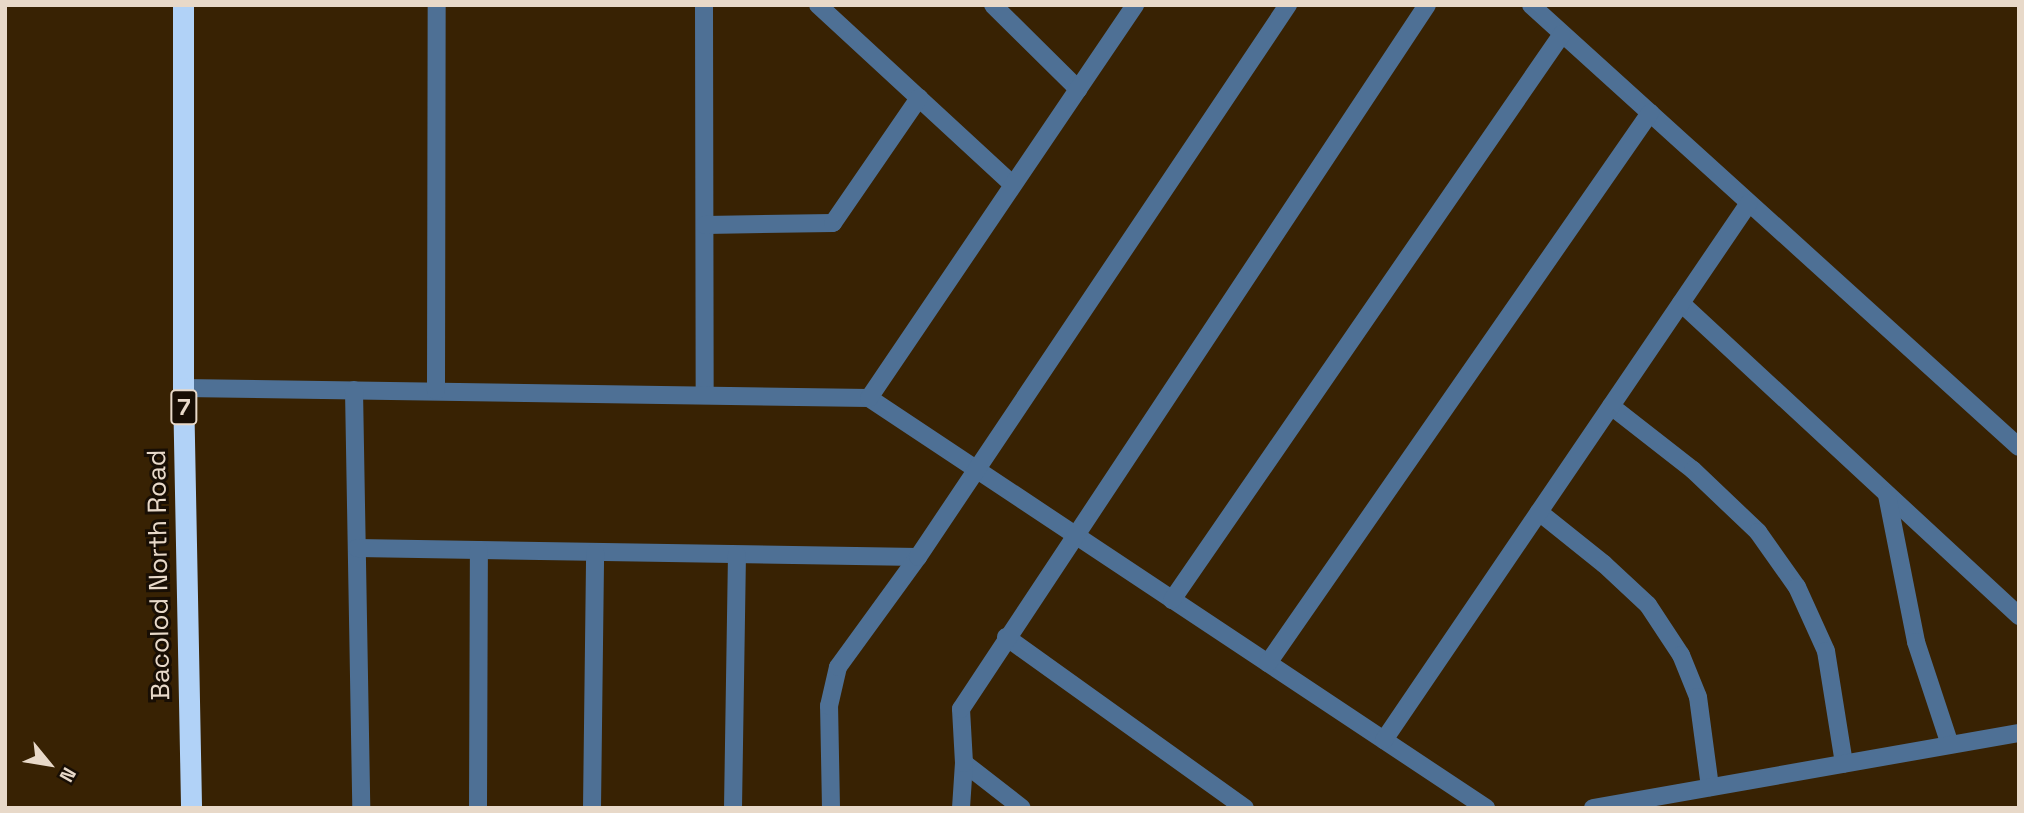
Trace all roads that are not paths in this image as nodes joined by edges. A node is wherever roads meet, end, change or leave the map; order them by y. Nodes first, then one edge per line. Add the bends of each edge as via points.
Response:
1 (183, 5) edge
2 (437, 5) edge
3 (704, 5) edge
4 (818, 5) edge
5 (993, 5) edge
6 (1135, 5) edge
7 (1288, 5) edge
8 (1427, 5) edge
9 (1531, 5) edge
10 (1562, 34) junction
11 (1078, 89) junction
12 (919, 98) junction
13 (1650, 113) junction
14 (1013, 185) junction
15 (1749, 203) junction
16 (705, 225) junction
17 (1681, 303) junction
18 (183, 388) junction
19 (354, 390) junction
20 (436, 391) junction
21 (705, 395) junction
22 (869, 398) junction
23 (1611, 406) junction
24 (2019, 447) edge
25 (977, 470) junction
26 (1888, 495) junction
27 (1539, 512) junction
28 (1074, 534) junction
29 (357, 548) junction
30 (480, 550) junction
31 (595, 552) junction
32 (737, 555) junction
33 (918, 557) junction
34 (1172, 600) junction
35 (2019, 616) edge
36 (1006, 638) junction
37 (1268, 663) junction
38 (2019, 733) edge
39 (1384, 740) junction
40 (1950, 745) junction
41 (964, 763) junction
42 (1844, 764) junction
43 (1710, 787) junction
44 (191, 808) edge
45 (360, 808) edge
46 (478, 808) edge
47 (592, 808) edge
48 (733, 808) edge
49 (831, 808) edge
50 (961, 808) edge
51 (1021, 808) edge
52 (1245, 808) edge
53 (1486, 808) edge
54 (1593, 808) edge

1 - 18 highway, Bacolod North Road / 7
2 - 20 street
3 - 16 street
4 - 12 street
5 - 11 street
6 - 11 street
7 - 25 street
8 - 28 street
9 - 10 street
10 - 13 street
10 - 34 street
11 - 14 street
12 - 14 street
12 - 16 street via 833,223
13 - 15 street
13 - 37 street
14 - 22 street
15 - 17 street
15 - 24 street
16 - 21 street
17 - 23 street
17 - 26 street
18 - 19 street
18 - 44 highway, Bacolod North Road / 7
19 - 20 street
19 - 29 street
20 - 21 street
21 - 22 street
22 - 25 street
23 - 27 street
23 - 42 street via 1693,470 1758,532 1797,587 1826,650
25 - 28 street
25 - 33 street
26 - 35 street
26 - 40 street via 1916,642
27 - 39 street
27 - 43 street via 1647,605 1681,655 1698,697
28 - 34 street
28 - 36 street
29 - 30 street
29 - 45 street
30 - 31 street
30 - 46 street
31 - 32 street
31 - 47 street
32 - 33 street
32 - 48 street
33 - 49 street via 838,667 829,706
34 - 37 street
36 - 41 street via 961,709
36 - 52 street
37 - 39 street
38 - 40 street
39 - 53 street
40 - 42 street
41 - 50 street
41 - 51 street
42 - 43 street
43 - 54 street

